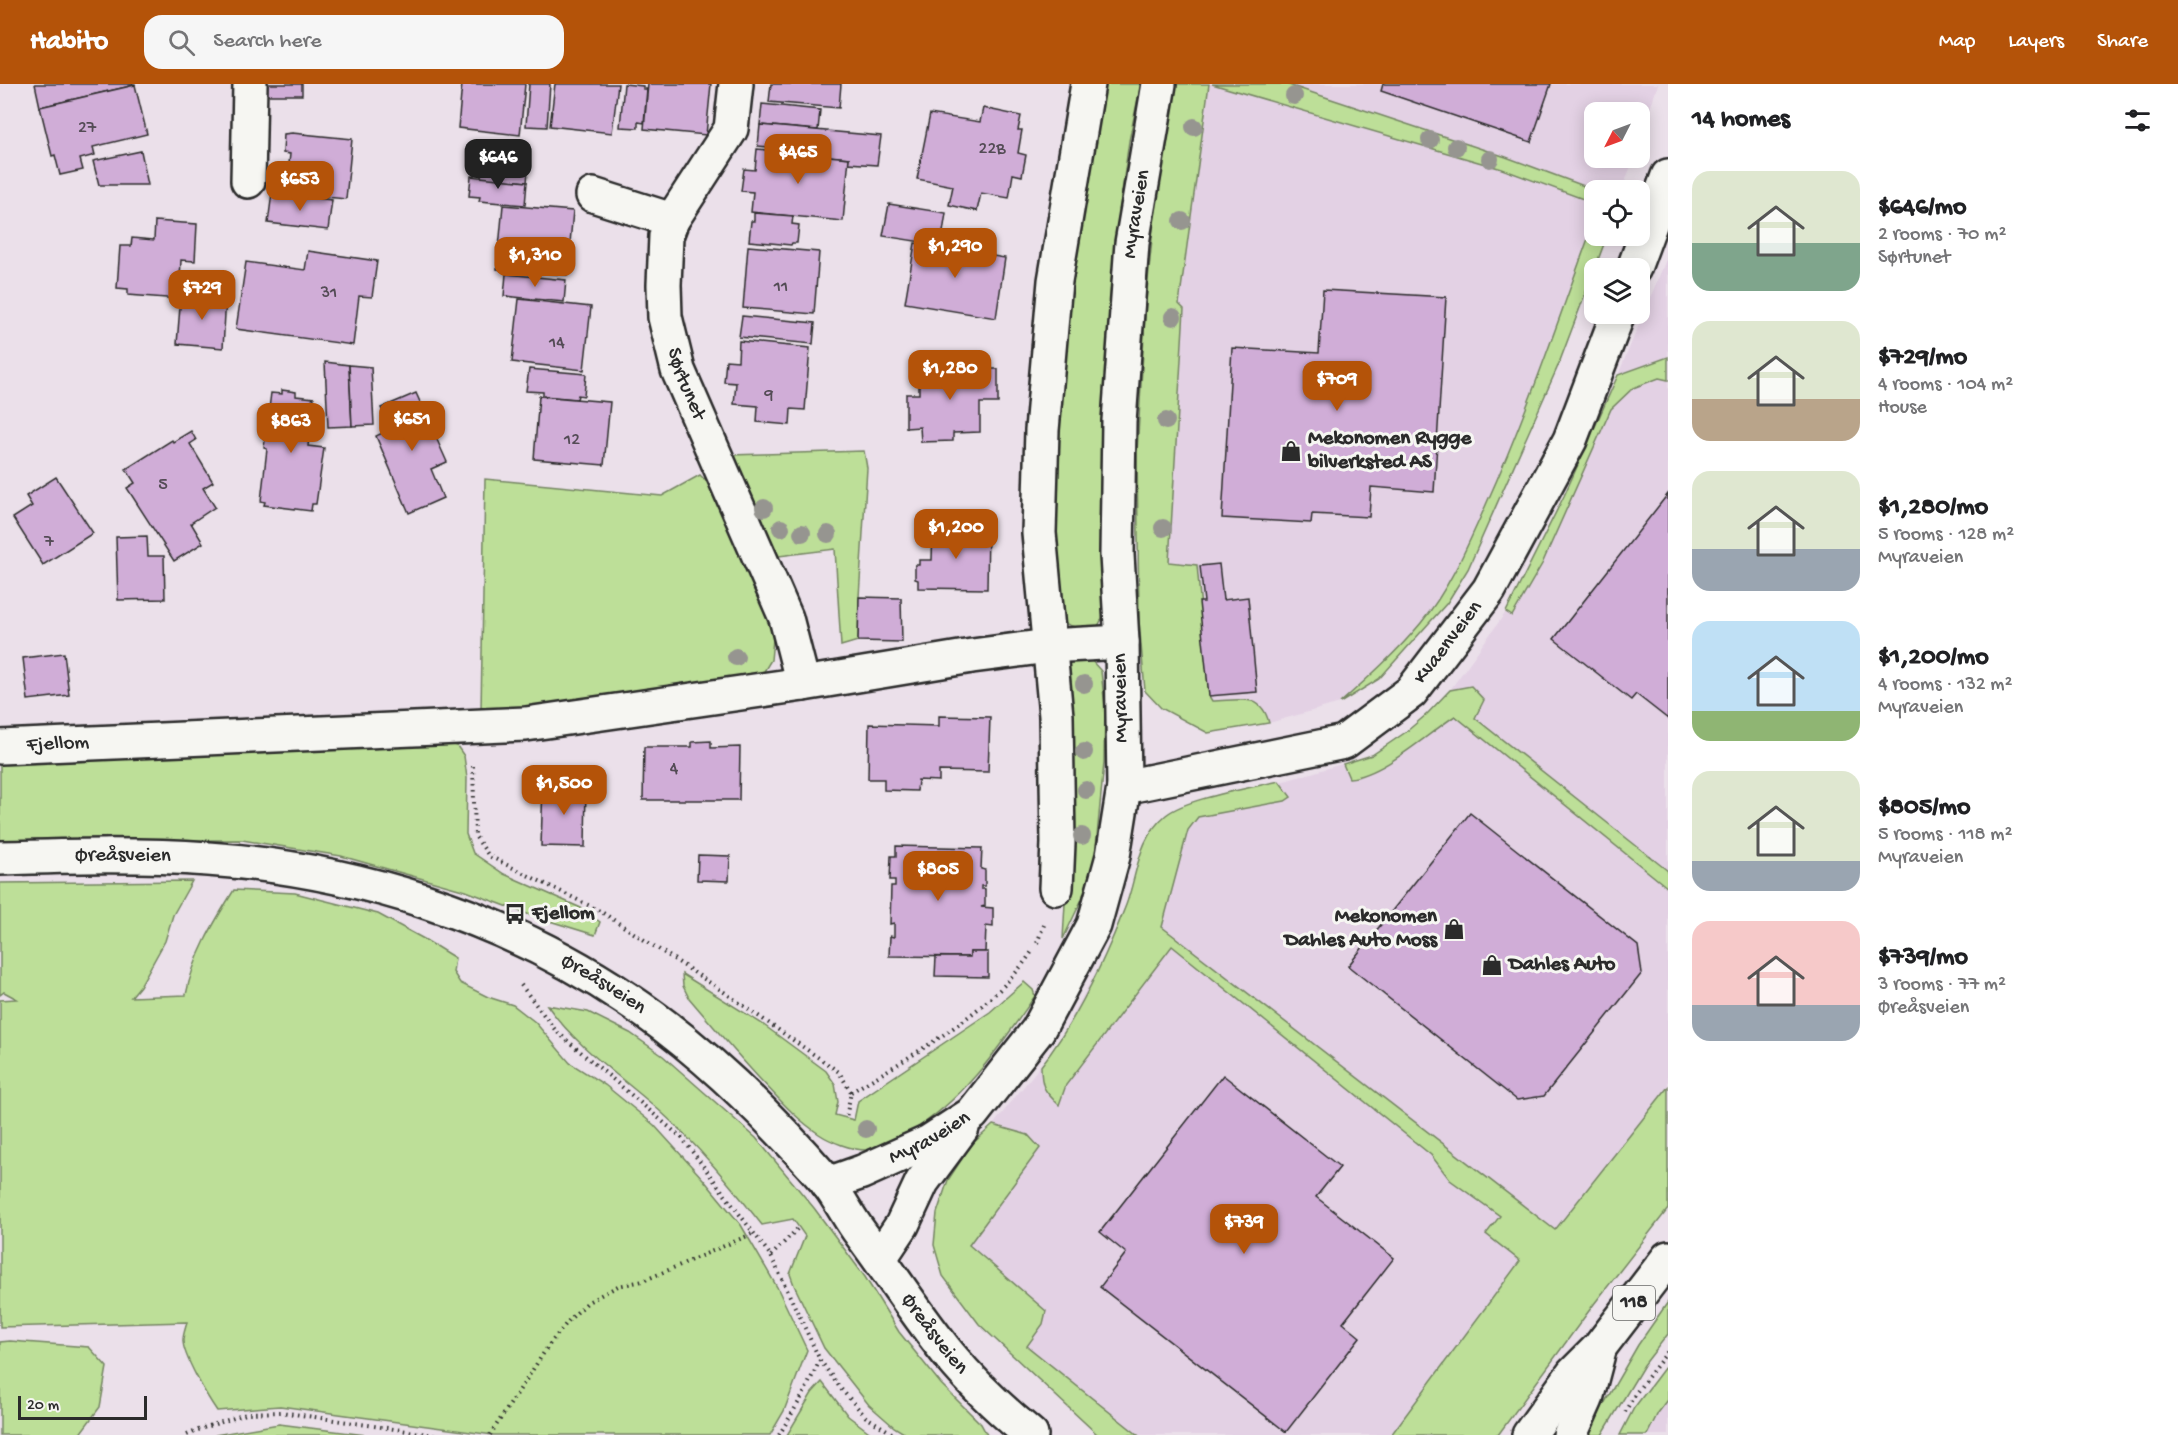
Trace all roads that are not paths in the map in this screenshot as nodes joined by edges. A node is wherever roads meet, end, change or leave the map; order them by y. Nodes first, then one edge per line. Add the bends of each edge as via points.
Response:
1 (250, 84) edge
2 (736, 84) edge
3 (1088, 84) edge
4 (1159, 84) edge
5 (1668, 176) edge
6 (248, 181) dead end
7 (592, 195) dead end
8 (672, 220) junction
9 (1638, 258) edge
10 (1614, 324) edge
11 (1122, 642) junction
12 (1048, 646) junction
13 (803, 684) junction
14 (0, 747) edge
15 (1124, 788) junction
16 (0, 858) edge
17 (1056, 888) road end
18 (972, 1114) junction
19 (828, 1184) junction
20 (880, 1258) junction
21 (1668, 1258) edge
22 (1599, 1348) junction
23 (1030, 1435) edge
24 (1530, 1435) edge
25 (1570, 1435) edge

1 - 6 street
2 - 8 street, Sørtunet via 731,129
3 - 12 street via 1055,281 1042,430 1039,533
4 - 11 street, Myraveien via 1132,243 1120,409 1117,555
5 - 9 street
7 - 8 street
8 - 13 street, Sørtunet via 666,236 665,317 678,370 786,618
10 - 15 street, Kvaenveien via 1570,440 1489,590 1411,692 1344,741
11 - 12 street
11 - 15 street, Myraveien
12 - 13 street
12 - 17 street via 1056,716
13 - 14 street, Fjellom via 526,724
15 - 18 street, Myraveien via 1113,856 1094,925 1038,1030
16 - 19 street, Øreåsveien via 209,859 298,870 356,882 474,918 582,970 677,1035 756,1106
18 - 19 street, Myraveien via 929,1142
18 - 20 street via 922,1182 902,1225
19 - 20 street, Øreåsveien
20 - 23 street, Øreåsveien via 950,1356
21 - 22 street, 118
22 - 24 street, 118 via 1573,1374
22 - 25 street, 118 via 1586,1400

